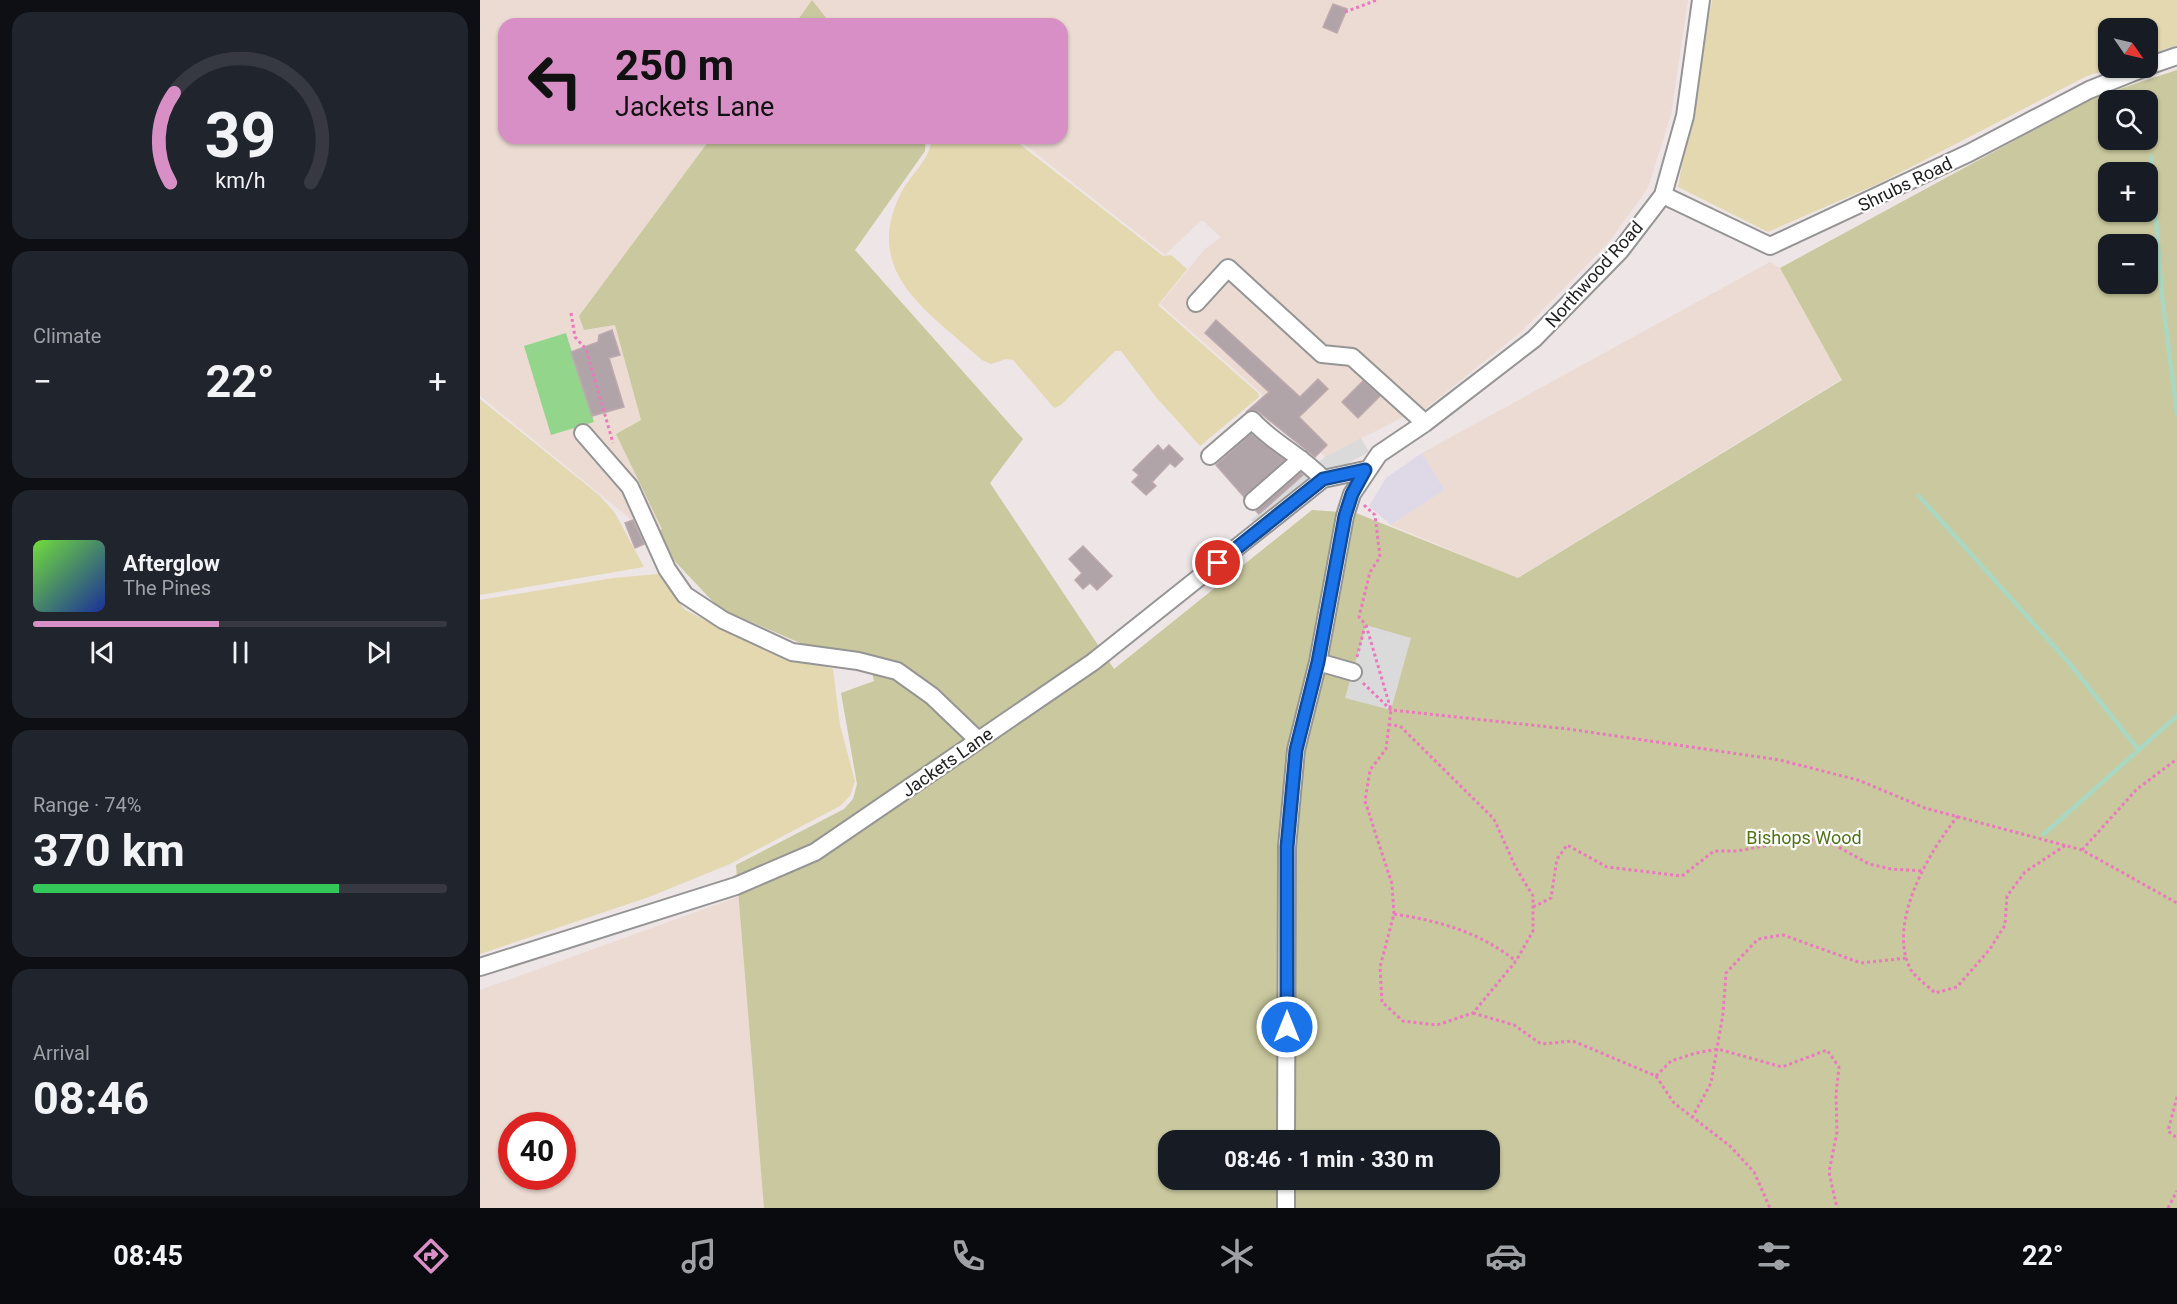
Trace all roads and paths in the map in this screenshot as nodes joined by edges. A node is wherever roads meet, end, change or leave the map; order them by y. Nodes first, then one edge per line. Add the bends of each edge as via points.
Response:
1 (1377, 0) edge
2 (1701, 0) edge
3 (1346, 12) dead end
4 (2177, 56) edge
5 (2158, 63) edge
6 (2119, 78) edge
7 (1664, 195) junction
8 (1196, 303) dead end
9 (572, 313) dead end
10 (1425, 423) junction
11 (583, 433) dead end
12 (1210, 456) dead end
13 (1301, 459) junction
14 (607, 461) junction
15 (1365, 470) junction
16 (1323, 479) junction
17 (1350, 499) junction
18 (1253, 501) dead end
19 (1366, 625) junction
20 (1318, 662) junction
21 (1353, 672) junction
22 (1391, 710) junction
23 (1390, 725) junction
24 (978, 740) junction
25 (2177, 759) edge
26 (1959, 816) junction
27 (2067, 845) junction
28 (2082, 850) junction
29 (1924, 871) junction
30 (2177, 903) edge
31 (1533, 907) junction
32 (1394, 914) junction
33 (1907, 958) junction
34 (1516, 961) junction
35 (480, 967) edge
36 (1473, 1013) junction
37 (1718, 1049) junction
38 (1656, 1076) junction
39 (2177, 1096) edge
40 (1692, 1118) junction
41 (1286, 1130) edge
42 (2177, 1138) edge
43 (1286, 1190) edge
44 (2177, 1191) edge
45 (1286, 1208) edge
46 (1770, 1208) edge
47 (1837, 1208) edge
48 (2168, 1208) edge

1 - 3 path
2 - 7 street, Northwood Road via 1684,116
4 - 5 street, Shrubs Road
6 - 7 street, Shrubs Road via 1770,246
7 - 10 street, Northwood Road via 1620,251 1534,339
8 - 10 street via 1228,268 1322,354 1352,357
9 - 14 path via 575,337 586,349 614,441
10 - 15 street, Northwood Road via 1378,454
11 - 14 street
12 - 13 street via 1252,420 1269,439
13 - 16 street
13 - 18 street
14 - 24 street via 630,488 667,569 685,595 723,620 792,652 897,671 932,696
15 - 16 street, Jackets Lane
15 - 17 street, Northwood Road
16 - 24 street, Jackets Lane via 1093,662
17 - 19 path via 1375,515 1380,550 1361,603 1359,617
17 - 20 street, Northwood Road
19 - 21 path
19 - 22 path
20 - 21 street
20 - 41 street, Northwood Road via 1296,750 1287,847
21 - 22 path
22 - 23 path
22 - 26 path via 1568,729 1780,760 1858,780 1925,808
23 - 31 path via 1400,726 1494,819 1533,896
23 - 32 path via 1386,749 1370,770 1365,801 1392,884
24 - 35 street, Jackets Lane via 815,852 736,886
25 - 28 path via 2137,789
26 - 27 path
26 - 29 path via 1944,833
27 - 28 path
27 - 33 path via 2025,872 2007,896 2005,925 1957,987 1935,993 1912,971
28 - 30 path
29 - 31 path via 1869,864 1833,844 1802,839 1737,851 1714,851 1682,876 1607,867 1567,845 1557,859 1551,898
29 - 33 path via 1907,906 1902,945
31 - 34 path via 1533,932
32 - 34 path via 1455,926
32 - 36 path via 1380,967 1382,1002 1402,1021 1437,1025
33 - 37 path via 1861,963 1783,934 1758,939 1726,973
34 - 36 path
36 - 38 path via 1514,1025 1541,1044 1574,1041
37 - 38 path via 1671,1061
37 - 40 path via 1711,1083
37 - 47 path via 1782,1067 1827,1050 1839,1067 1837,1131 1829,1172
38 - 40 path via 1674,1103
39 - 42 path via 2168,1131
40 - 46 path via 1730,1146 1754,1172
43 - 45 street
44 - 48 path

